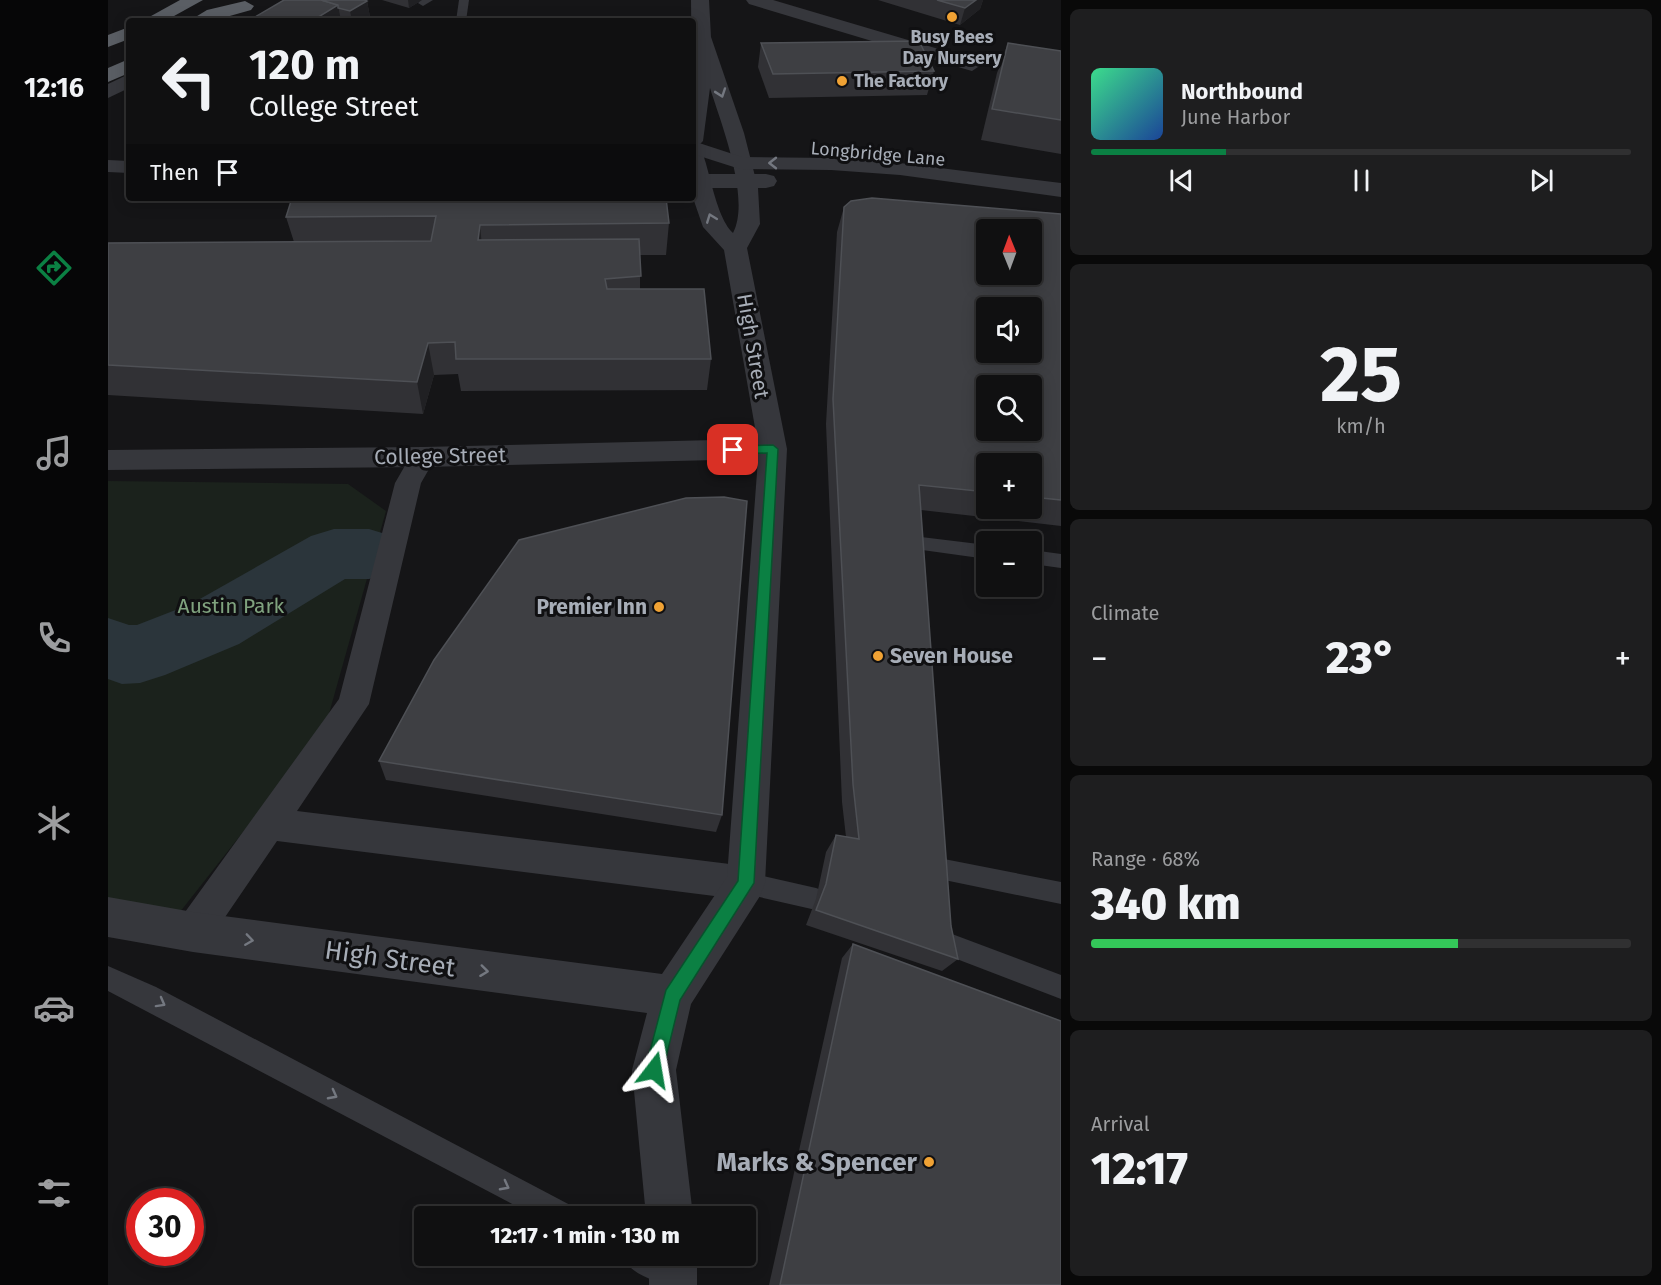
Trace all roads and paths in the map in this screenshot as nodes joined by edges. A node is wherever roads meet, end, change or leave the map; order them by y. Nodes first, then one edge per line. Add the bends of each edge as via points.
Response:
1 (194, 0) edge
2 (464, 0) edge
3 (700, 0) edge
4 (755, 0) edge
5 (251, 3) edge
6 (157, 18) edge
7 (204, 18) edge
8 (222, 18) edge
9 (461, 18) edge
10 (126, 33) edge
11 (703, 39) junction
12 (108, 42) edge
13 (126, 55) edge
14 (108, 59) edge
15 (972, 66) dead end
16 (126, 67) edge
17 (108, 76) edge
18 (126, 82) edge
19 (108, 92) edge
20 (696, 136) edge
21 (108, 152) edge
22 (126, 152) edge
23 (696, 159) edge
24 (696, 159) edge
25 (741, 164) junction
26 (108, 166) edge
27 (696, 166) edge
28 (126, 167) edge
29 (1061, 176) edge
30 (108, 177) edge
31 (126, 177) edge
32 (1061, 190) edge
33 (1061, 198) edge
34 (735, 248) junction
35 (773, 449) junction
36 (423, 457) junction
37 (108, 460) edge
38 (919, 521) edge
39 (921, 544) junction
40 (976, 551) edge
41 (1042, 558) edge
42 (1061, 561) edge
43 (922, 567) edge
44 (269, 824) junction
45 (932, 833) edge
46 (746, 883) junction
47 (1061, 893) edge
48 (816, 899) dead end
49 (108, 917) edge
50 (193, 933) junction
51 (936, 940) edge
52 (108, 978) edge
53 (1061, 987) edge
54 (672, 996) junction
55 (543, 1206) edge
56 (668, 1206) edge

1 - 6 highway
2 - 9 lane
3 - 11 street
4 - 15 street
5 - 7 highway
5 - 8 highway
10 - 12 highway
11 - 20 street
11 -> 25 street
13 - 14 highway
16 - 17 highway
18 - 19 street
21 - 22 street
23 - 25 street, Longbridge Lane
24 - 25 street
25 - 29 street, Longbridge Lane via 799,148 909,155
32 -> 25 street, Longbridge Lane via 900,169
25 - 33 street, Longbridge Lane via 807,179 894,182
25 - 34 street via 750,222
26 - 28 street
34 -> 27 street via 714,227
30 - 31 street
34 - 35 street, High Street
35 - 36 street, College Street
35 - 46 street, High Street
36 - 37 street, College Street
36 - 44 street via 408,483 353,704
38 - 39 lane
39 - 40 lane
39 - 43 lane
41 - 42 lane
44 - 46 street
44 - 50 street
45 - 47 lane via 933,868
46 - 48 lane
46 - 54 street, High Street
49 - 50 street, High Street
50 -> 54 street, High Street
51 - 53 lane
52 -> 55 lane
54 - 56 street, High Street via 654,1070

